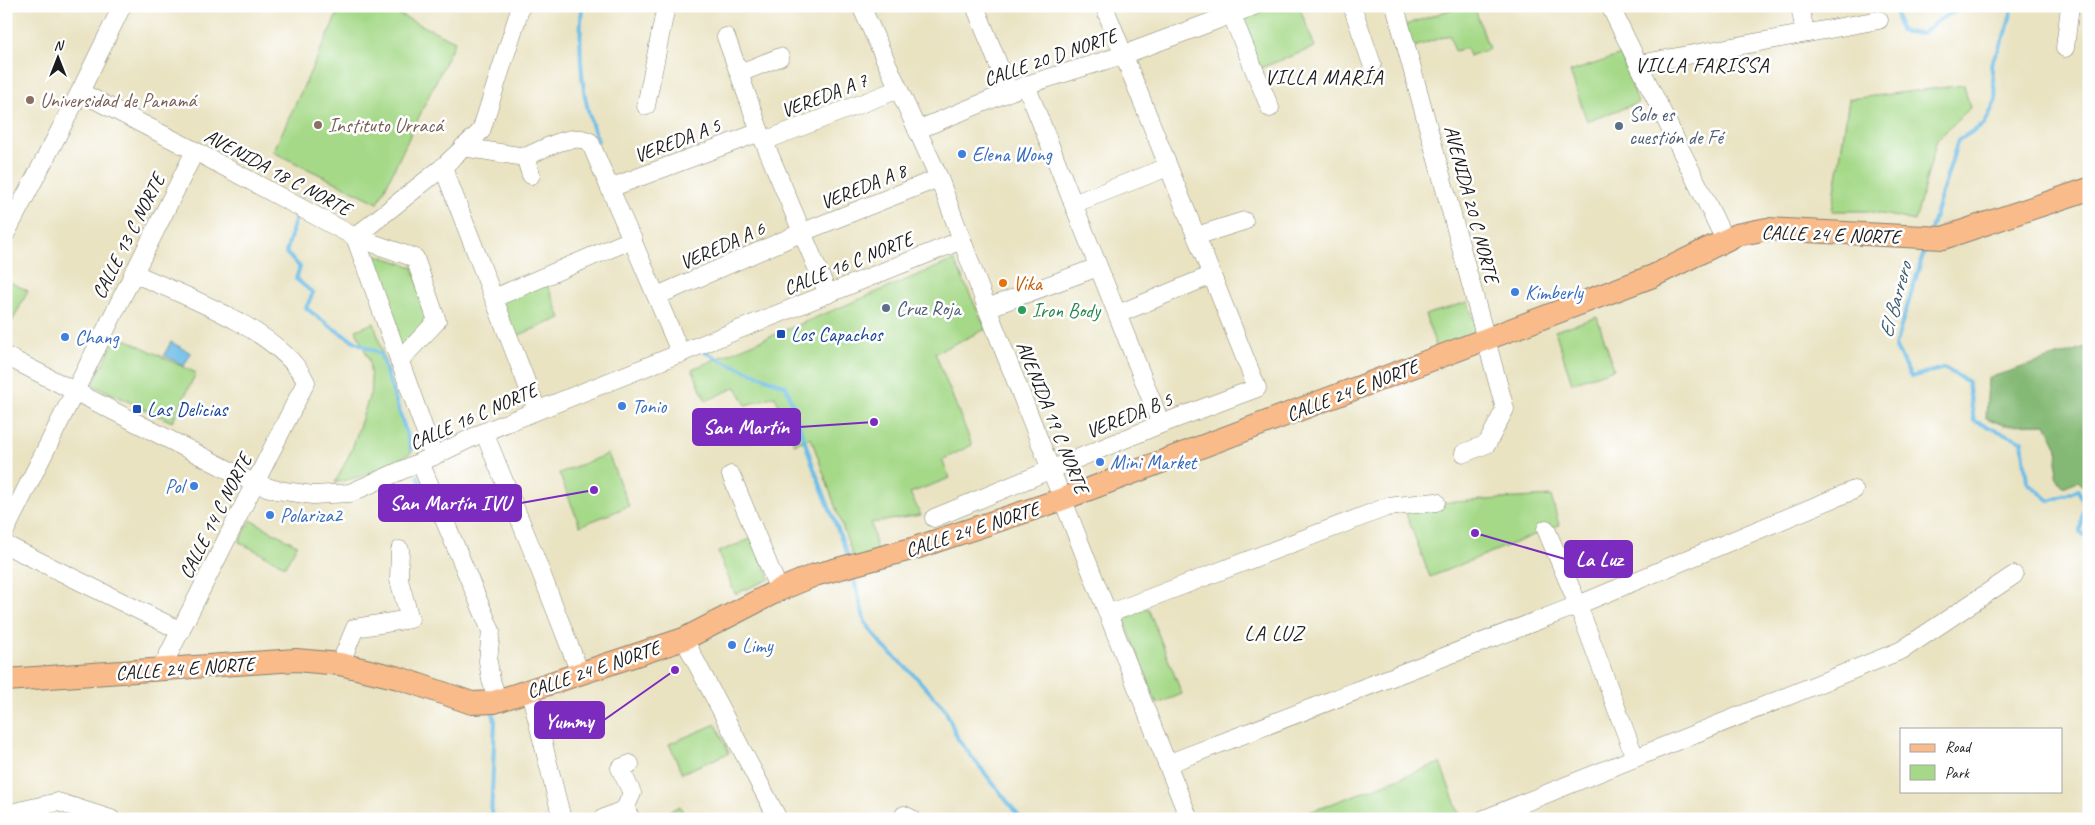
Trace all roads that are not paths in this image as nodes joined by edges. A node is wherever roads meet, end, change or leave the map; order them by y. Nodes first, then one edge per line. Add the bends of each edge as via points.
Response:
1 (122, 6) edge
2 (521, 6) edge
3 (666, 6) edge
4 (861, 6) edge
5 (975, 6) edge
6 (1104, 6) edge
7 (1254, 6) edge
8 (1352, 6) edge
9 (1395, 6) edge
10 (1610, 6) edge
11 (1800, 6) edge
12 (2070, 6) edge
13 (1230, 11) edge
14 (1879, 20) dead end
15 (1805, 33) junction
16 (726, 37) dead end
17 (2065, 48) dead end
18 (1123, 55) junction
19 (780, 57) dead end
20 (1372, 64) dead end
21 (1639, 64) junction
22 (740, 73) junction
23 (1026, 85) junction
24 (899, 89) junction
25 (1009, 91) junction
26 (80, 92) junction
27 (646, 106) dead end
28 (1270, 108) dead end
29 (918, 130) junction
30 (762, 136) junction
31 (463, 148) junction
32 (195, 151) junction
33 (525, 157) junction
34 (1168, 167) junction
35 (443, 168) junction
36 (531, 175) dead end
37 (939, 178) junction
38 (615, 186) junction
39 (2089, 189) edge
40 (1073, 204) junction
41 (1244, 221) dead end
42 (804, 232) junction
43 (6, 233) edge
44 (1196, 236) junction
45 (355, 238) junction
46 (633, 240) junction
47 (962, 240) junction
48 (1725, 240) junction
49 (1098, 268) junction
50 (133, 273) junction
51 (1212, 275) junction
52 (661, 294) junction
53 (828, 294) junction
54 (494, 298) junction
55 (987, 308) junction
56 (1118, 314) junction
57 (1487, 339) junction
58 (685, 352) junction
59 (6, 356) edge
60 (399, 360) junction
61 (75, 391) junction
62 (538, 410) junction
63 (1161, 424) junction
64 (484, 432) junction
65 (1464, 452) dead end
66 (427, 459) junction
67 (1052, 468) junction
68 (731, 475) dead end
69 (256, 484) junction
70 (1854, 490) dead end
71 (1063, 499) junction
72 (1436, 502) dead end
73 (934, 518) dead end
74 (6, 529) edge
75 (1546, 529) dead end
76 (6, 546) edge
77 (400, 550) dead end
78 (2014, 575) dead end
79 (779, 590) junction
80 (1578, 605) junction
81 (1108, 614) junction
82 (181, 631) junction
83 (684, 639) junction
84 (340, 664) junction
85 (162, 669) junction
86 (580, 673) junction
87 (6, 680) edge
88 (530, 691) junction
89 (488, 702) junction
90 (1635, 758) junction
91 (630, 764) dead end
92 (1167, 764) junction
93 (6, 814) edge
94 (628, 814) edge
95 (111, 819) edge
96 (562, 819) edge
97 (602, 819) edge
98 (778, 819) edge
99 (1190, 819) edge
100 (1484, 819) edge

1 - 26 street
2 - 31 street via 482,131
3 - 27 street
4 - 24 street, AVENIDA 19 C NORTE
5 - 25 street
6 - 18 street
7 - 13 street, CALLE 20 D NORTE
8 - 20 street
9 - 57 street, AVENIDA 20 C NORTE
10 - 21 street
11 - 15 street
12 - 17 street
13 - 18 street, CALLE 20 D NORTE
13 - 28 street
14 - 15 street
15 - 21 street
16 - 22 street
18 - 23 street, CALLE 20 D NORTE
18 - 34 street
19 - 22 street
21 - 48 street
22 - 30 street
23 - 25 street, CALLE 20 D NORTE
23 - 40 street
24 - 29 street, AVENIDA 19 C NORTE
24 - 30 street, VEREDA A 7
25 - 29 street, CALLE 20 D NORTE
26 - 32 street, AVENIDA 18 C NORTE
26 - 43 street
29 - 37 street, AVENIDA 19 C NORTE
30 - 38 street, VEREDA A 5
30 - 42 street
31 - 33 street
31 - 35 street
32 - 45 street, AVENIDA 18 C NORTE
32 - 50 street, CALLE 13 C NORTE
33 - 36 street
33 - 38 street via 573,138 585,138
34 - 40 street
34 - 44 street
35 - 45 street
35 - 54 street
37 - 42 street, VEREDA A 8
37 - 47 street, AVENIDA 19 C NORTE
38 - 46 street
39 - 48 main road, CALLE 24 E NORTE via 1943,238 1767,229
40 - 49 street
41 - 44 street
42 - 52 street, VEREDA A 6
42 - 53 street
44 - 51 street
45 - 60 street, AVENIDA 18 C NORTE
45 - 60 street via 415,258 437,321
46 - 52 street
46 - 54 street
47 - 53 street, CALLE 16 C NORTE
47 - 55 street, AVENIDA 19 C NORTE
48 - 57 main road, CALLE 24 E NORTE via 1653,276
49 - 55 street
49 - 56 street
50 - 61 street, CALLE 13 C NORTE
50 - 69 street, CALLE 14 C NORTE via 230,316 300,370 306,382
51 - 56 street
51 - 63 street, VEREDA B 5 via 1257,388
52 - 58 street
53 - 58 street, CALLE 16 C NORTE
54 - 62 street
55 - 67 street, AVENIDA 19 C NORTE
56 - 63 street
57 - 65 street, AVENIDA 20 C NORTE via 1505,408 1487,444
57 - 71 main road, CALLE 24 E NORTE
58 - 62 street, CALLE 16 C NORTE
59 - 61 street, CALLE 16 C NORTE
60 - 66 street, AVENIDA 18 C NORTE
61 - 69 street, CALLE 16 C NORTE
61 - 74 street, CALLE 13 C NORTE
62 - 64 street, CALLE 16 C NORTE
63 - 67 street, VEREDA B 5
64 - 66 street, CALLE 16 C NORTE
64 - 86 street
66 - 69 street, CALLE 16 C NORTE via 350,493 313,495
66 - 89 street, AVENIDA 18 C NORTE via 491,631
67 - 71 street, AVENIDA 19 C NORTE
67 - 73 street, VEREDA B 5
68 - 79 street
69 - 82 street, CALLE 14 C NORTE
70 - 80 street
71 - 79 main road, CALLE 24 E NORTE via 924,545 815,575
71 - 81 street, AVENIDA 19 C NORTE
72 - 81 street via 1387,507
75 - 80 street
76 - 82 street
77 - 84 street via 398,580 410,619 355,628
78 - 90 street via 1902,650
79 - 83 main road, CALLE 24 E NORTE
80 - 90 street
80 - 92 street
81 - 92 street, AVENIDA 19 C NORTE
82 - 85 street, CALLE 14 C NORTE
83 - 86 main road, CALLE 24 E NORTE
83 - 98 street
84 - 85 main road, CALLE 24 E NORTE via 296,660
84 - 89 main road, CALLE 24 E NORTE
85 - 87 main road, CALLE 24 E NORTE
86 - 88 main road, CALLE 24 E NORTE
88 - 89 main road, CALLE 24 E NORTE
88 - 96 street
90 - 100 street
91 - 94 street via 620,768 632,793
92 - 99 street, AVENIDA 19 C NORTE
93 - 95 street via 58,802
94 - 97 street

